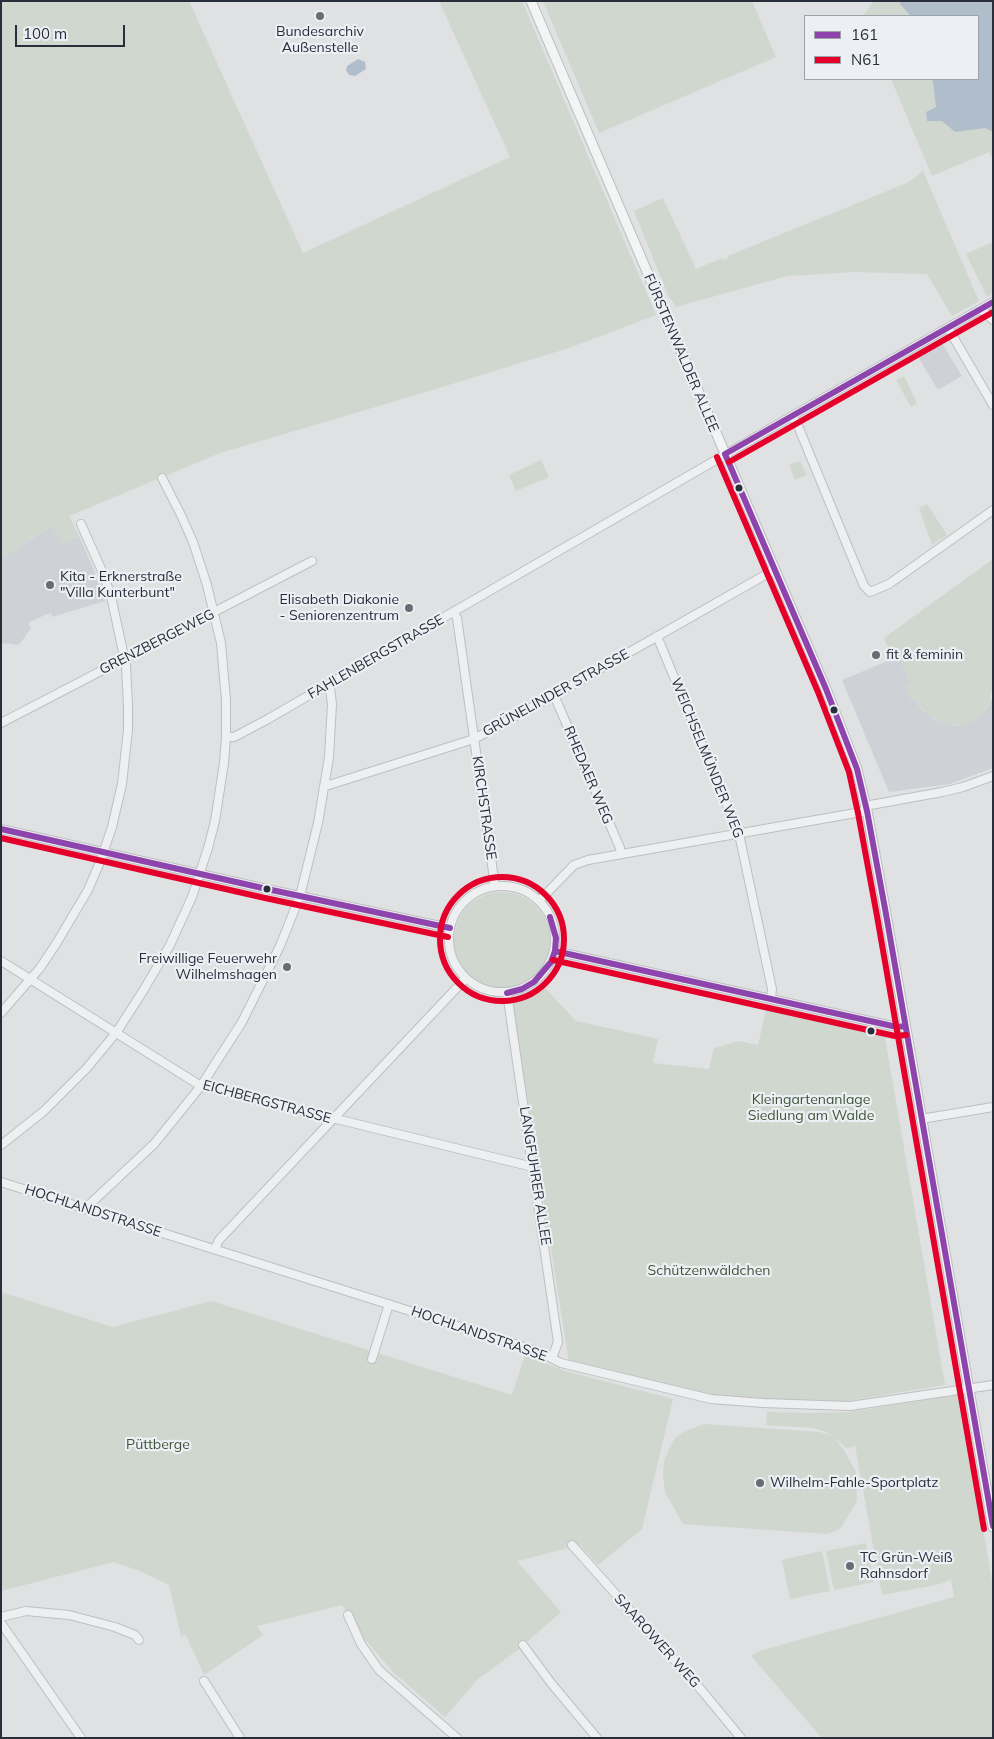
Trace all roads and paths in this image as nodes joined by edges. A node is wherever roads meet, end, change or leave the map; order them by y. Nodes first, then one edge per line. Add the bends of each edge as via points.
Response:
1 (531, 1) edge
2 (993, 302) edge
3 (981, 309) junction
4 (993, 320) edge
5 (948, 328) junction
6 (993, 405) edge
7 (792, 416) junction
8 (725, 454) junction
9 (162, 478) dead end
10 (993, 510) edge
11 (81, 524) dead end
12 (312, 561) dead end
13 (774, 570) junction
14 (215, 612) junction
15 (454, 612) junction
16 (657, 636) junction
17 (125, 659) junction
18 (328, 684) junction
19 (554, 695) junction
20 (1, 723) edge
21 (226, 737) junction
22 (474, 739) junction
23 (993, 776) edge
24 (325, 785) junction
25 (866, 808) junction
26 (1, 829) edge
27 (739, 834) junction
28 (103, 853) junction
29 (621, 854) junction
30 (200, 874) junction
31 (495, 886) junction
32 (300, 896) junction
33 (540, 900) junction
34 (450, 928) junction
35 (555, 951) junction
36 (1, 960) edge
37 (466, 978) junction
38 (31, 979) junction
39 (507, 993) junction
40 (771, 998) junction
41 (1, 1013) edge
42 (905, 1026) junction
43 (116, 1033) junction
44 (201, 1086) junction
45 (993, 1107) edge
46 (334, 1119) junction
47 (921, 1119) junction
48 (1, 1145) edge
49 (533, 1167) junction
50 (1, 1182) edge
51 (88, 1210) junction
52 (216, 1249) junction
53 (389, 1304) junction
54 (552, 1358) junction
55 (372, 1359) dead end
56 (993, 1385) edge
57 (968, 1388) junction
58 (993, 1527) edge
59 (572, 1545) dead end
60 (348, 1615) dead end
61 (1, 1617) edge
62 (1, 1622) edge
63 (140, 1640) dead end
64 (523, 1645) dead end
65 (204, 1681) dead end
66 (81, 1738) edge
67 (240, 1738) edge
68 (457, 1738) edge
69 (597, 1738) edge
70 (741, 1738) edge

1 - 8 main road, FÜRSTENWALDER ALLEE
2 - 3 street, FAHLENBERGSTRASSE
3 - 4 street
3 - 5 street, FAHLENBERGSTRASSE
5 - 6 street
5 - 7 street, FAHLENBERGSTRASSE
7 - 8 street, FAHLENBERGSTRASSE
7 - 10 street via 864,586 870,592 889,584
8 - 13 main road, FÜRSTENWALDER ALLEE
8 - 15 street, FAHLENBERGSTRASSE
9 - 14 street via 193,542
11 - 17 street via 111,596
12 - 14 street, GRENZBERGEWEG
13 - 16 street, GRÜNELINDER STRASSE
13 - 25 main road, FÜRSTENWALDER ALLEE via 841,726 857,769
14 - 17 street, GRENZBERGEWEG
14 - 21 street via 224,673
15 - 18 street, FAHLENBERGSTRASSE
15 - 22 street, KIRCHSTRASSE
16 - 19 street, GRÜNELINDER STRASSE
16 - 27 street, WEICHSELMÜNDER WEG
17 - 20 street, GRENZBERGEWEG
17 - 28 street via 128,706 126,756 117,806
18 - 21 street, FAHLENBERGSTRASSE via 234,737
18 - 24 street via 332,704
19 - 22 street, GRÜNELINDER STRASSE
19 - 29 street, RHEDAER WEG
21 - 30 street via 215,821
22 - 24 street, GRÜNELINDER STRASSE
22 - 31 street, KIRCHSTRASSE
23 - 25 street via 963,787
24 - 32 street
25 - 27 street
25 - 42 main road, FÜRSTENWALDER ALLEE
26 - 28 street
27 - 29 street
27 - 40 street, WEICHSELMÜNDER WEG via 771,980
28 - 30 street
28 - 38 street via 88,890
29 - 33 street via 574,865
30 - 32 street
30 - 43 street via 170,945
31 - 33 street via 517,889
31 - 34 street via 479,891 460,906
32 - 34 street
32 - 44 street via 255,998
33 - 35 street via 554,926
34 - 37 street via 454,960
35 - 39 street via 551,962 534,982
35 - 40 street
36 - 38 street, EICHBERGSTRASSE
37 - 39 street via 485,990
37 - 46 street
38 - 41 street
38 - 43 street, EICHBERGSTRASSE
39 - 49 street, LANGFUHRER ALLEE
40 - 42 street via 897,1027
42 - 47 main road, FÜRSTENWALDER ALLEE
43 - 44 street, EICHBERGSTRASSE
43 - 48 street via 67,1089
44 - 46 street, EICHBERGSTRASSE
44 - 51 street via 154,1144 90,1204
45 - 47 street
46 - 49 street, EICHBERGSTRASSE
46 - 52 street via 219,1240
47 - 57 main road, FÜRSTENWALDER ALLEE
49 - 54 street, LANGFUHRER ALLEE via 558,1342
50 - 51 street, HOCHLANDSTRASSE
51 - 52 street, HOCHLANDSTRASSE
52 - 53 street, HOCHLANDSTRASSE
53 - 54 street, HOCHLANDSTRASSE
53 - 55 street
54 - 57 street, HOCHLANDSTRASSE via 568,1365 728,1401 850,1406
56 - 57 street, HOCHLANDSTRASSE
57 - 58 main road, FÜRSTENWALDER ALLEE
59 - 70 street, SAAROWER WEG
60 - 68 street via 361,1644 379,1670
61 - 63 street via 26,1611 69,1615 115,1627 136,1635
62 - 66 street
64 - 69 street
65 - 67 street

